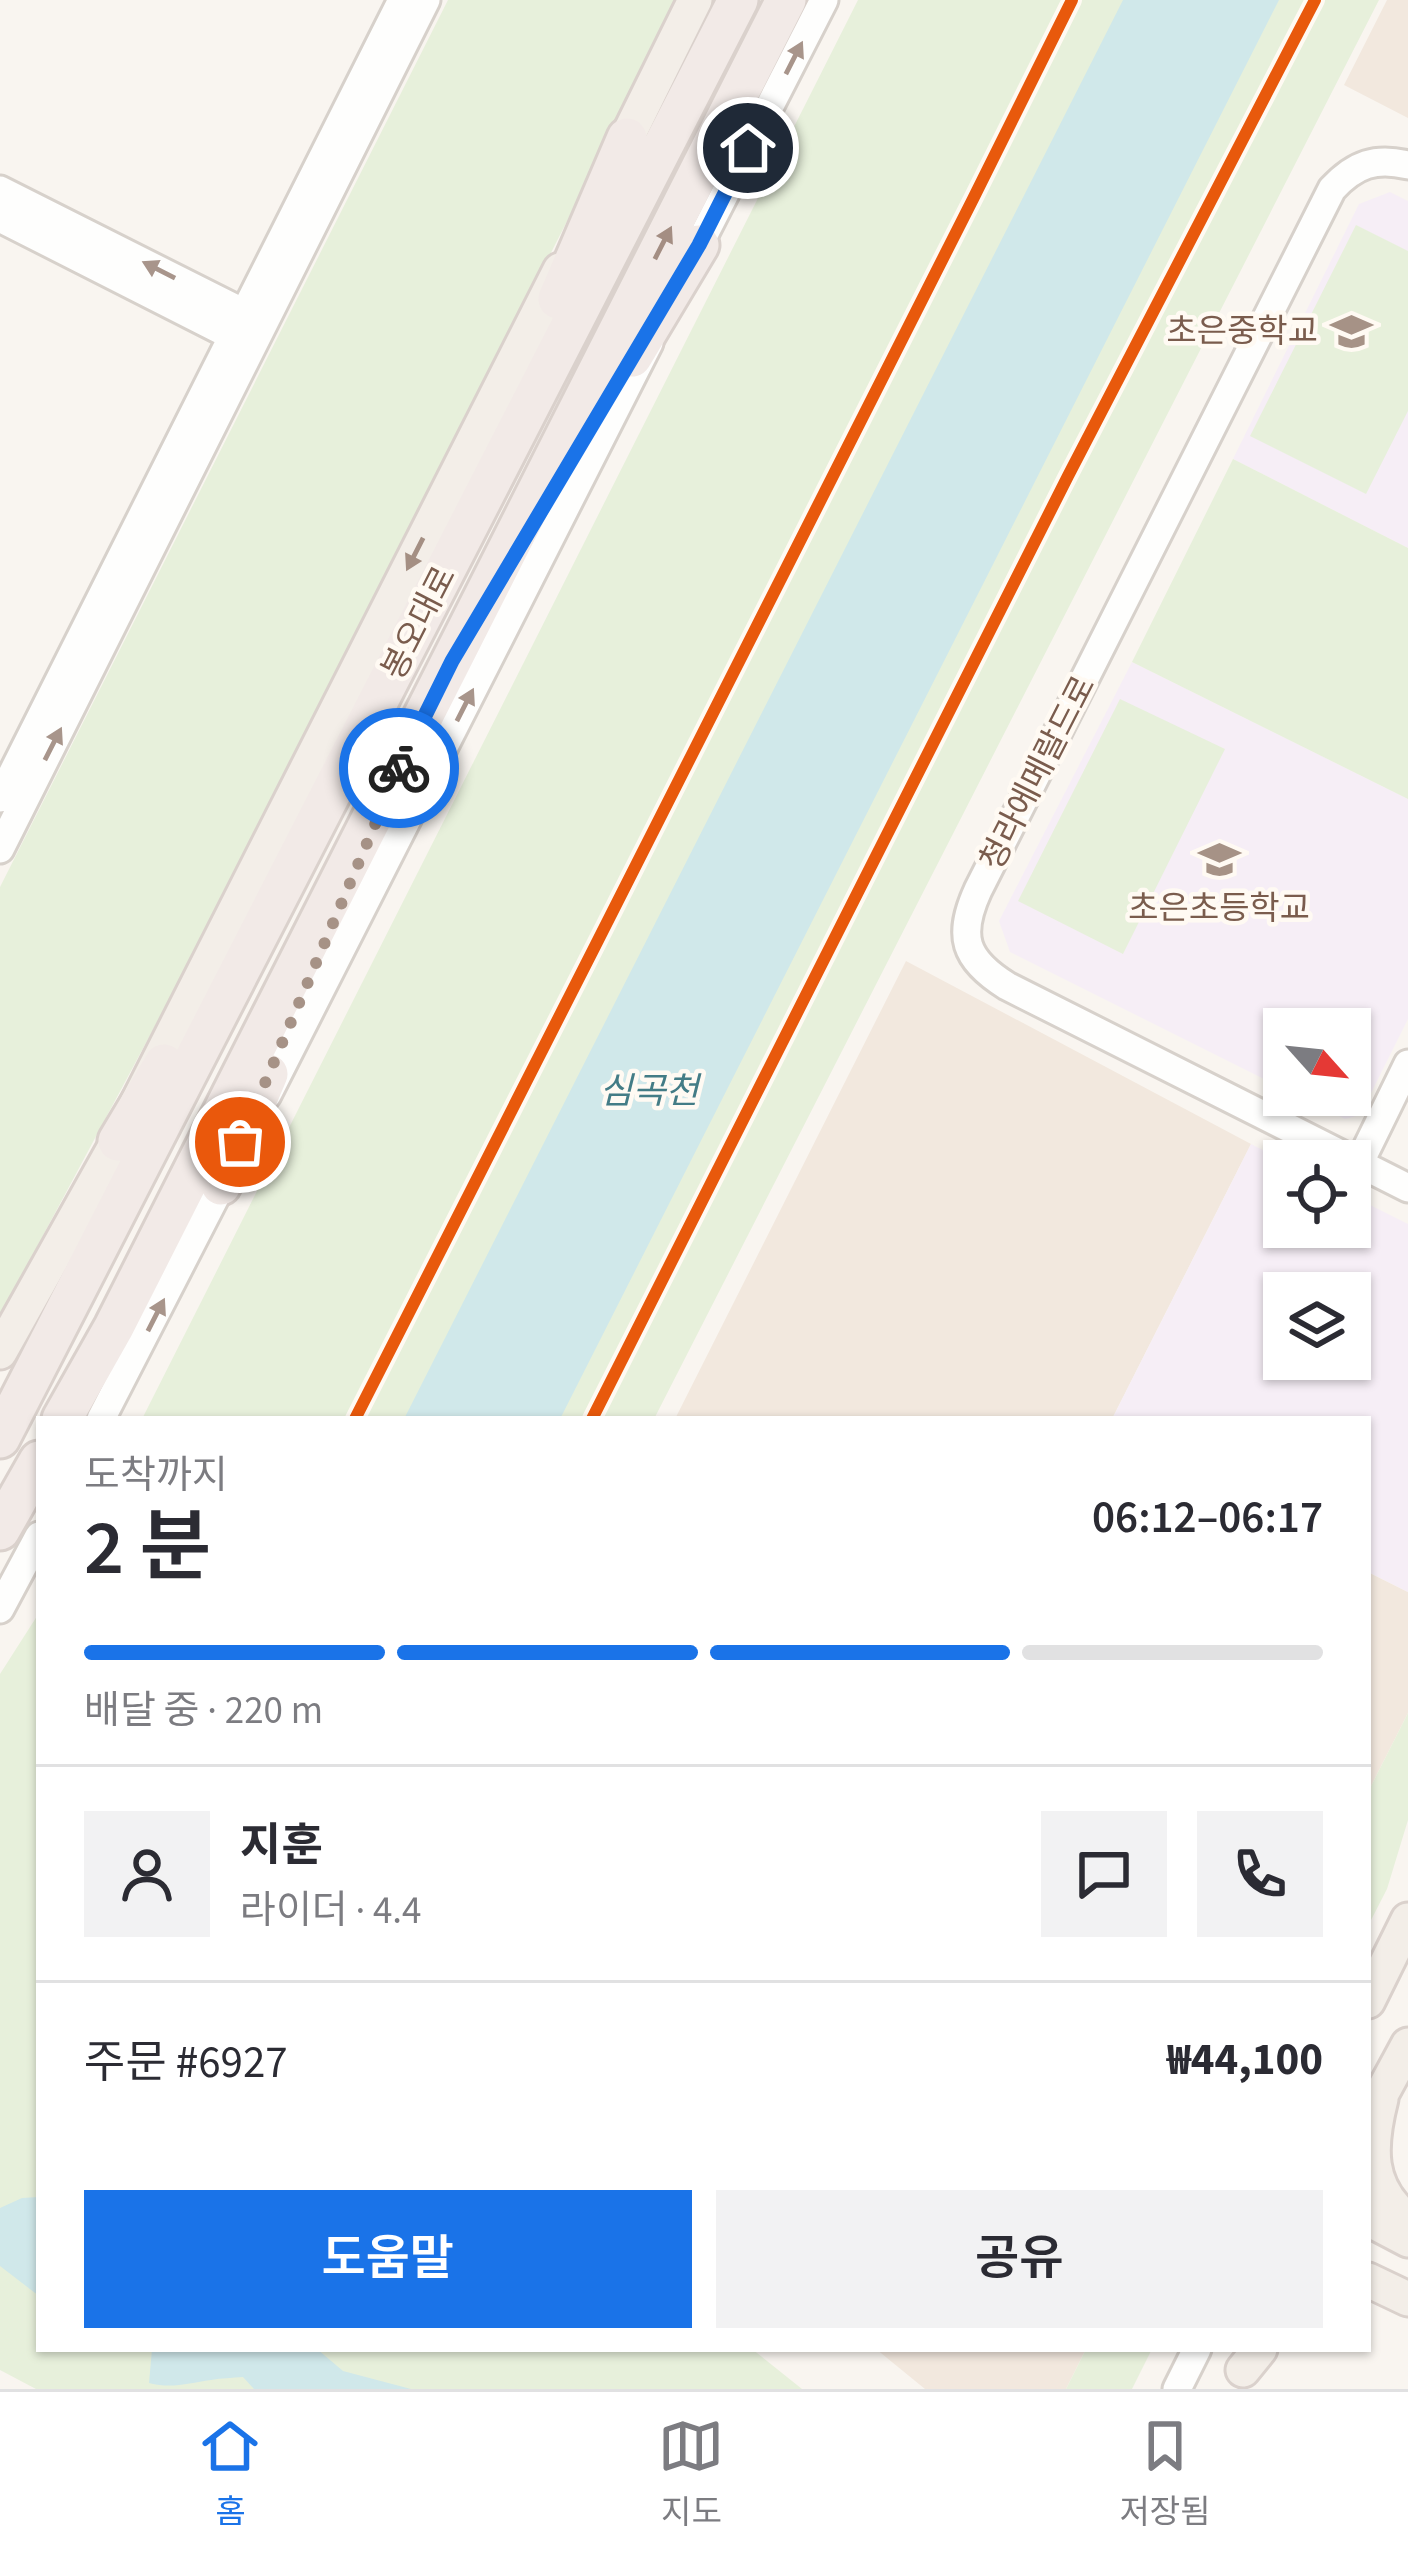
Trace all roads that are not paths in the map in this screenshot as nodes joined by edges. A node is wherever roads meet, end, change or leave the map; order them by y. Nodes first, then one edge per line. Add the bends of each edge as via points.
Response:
1 (402, 0) edge
2 (426, 0) edge
3 (695, 0) edge
4 (738, 0) edge
5 (786, 0) edge
6 (824, 0) edge
7 (627, 138) junction
8 (1408, 165) edge
9 (0, 190) edge
10 (0, 218) edge
11 (699, 245) junction
12 (248, 329) junction
13 (412, 636) junction
14 (452, 661) junction
15 (365, 731) junction
16 (405, 753) junction
17 (0, 798) edge
18 (0, 848) edge
19 (1406, 1072) edge
20 (1311, 1140) edge
21 (1371, 1141) edge
22 (118, 1142) junction
23 (1371, 1170) edge
24 (221, 1185) junction
25 (1408, 1188) edge
26 (0, 1352) edge
27 (64, 1416) edge
28 (103, 1416) edge
29 (0, 1438) edge
30 (36, 1466) edge
31 (0, 1530) edge
32 (36, 1542) edge
33 (0, 1609) edge
34 (1408, 1920) edge
35 (1371, 1995) edge
36 (1408, 2044) edge
37 (1374, 2109) edge
38 (1371, 2156) edge
39 (1408, 2220) edge
40 (1371, 2221) edge
41 (1408, 2240) edge
42 (1371, 2282) edge
43 (1371, 2296) edge
44 (1408, 2301) edge
45 (1196, 2352) edge
46 (1177, 2389) edge

1 - 12 street
2 - 12 street
3 - 7 main road, 봉오대로
4 - 13 highway, 봉오대로
14 -> 5 highway, 봉오대로
11 -> 6 street
7 - 13 highway
7 -> 22 main road, 봉오대로
8 - 20 street, 청라에메랄드로 via 1367,164 1333,189 967,914 965,934 972,958 1006,986
12 -> 9 street
10 - 12 street
11 - 14 highway
24 -> 11 street
12 - 17 street
18 -> 12 street
13 - 15 highway, 봉오대로
14 - 16 highway, 봉오대로
15 - 22 highway
15 - 29 highway, 봉오대로
16 - 24 highway
16 - 27 highway, 봉오대로
19 - 21 street
22 - 26 main road, 봉오대로
23 - 25 street, 청라에메랄드로
28 -> 24 street
30 - 31 highway
32 - 33 street
34 - 35 main road
36 - 37 main road
38 - 39 main road via 1384,2193
40 - 41 main road
42 - 44 main road
43 - 44 main road
45 - 46 street

